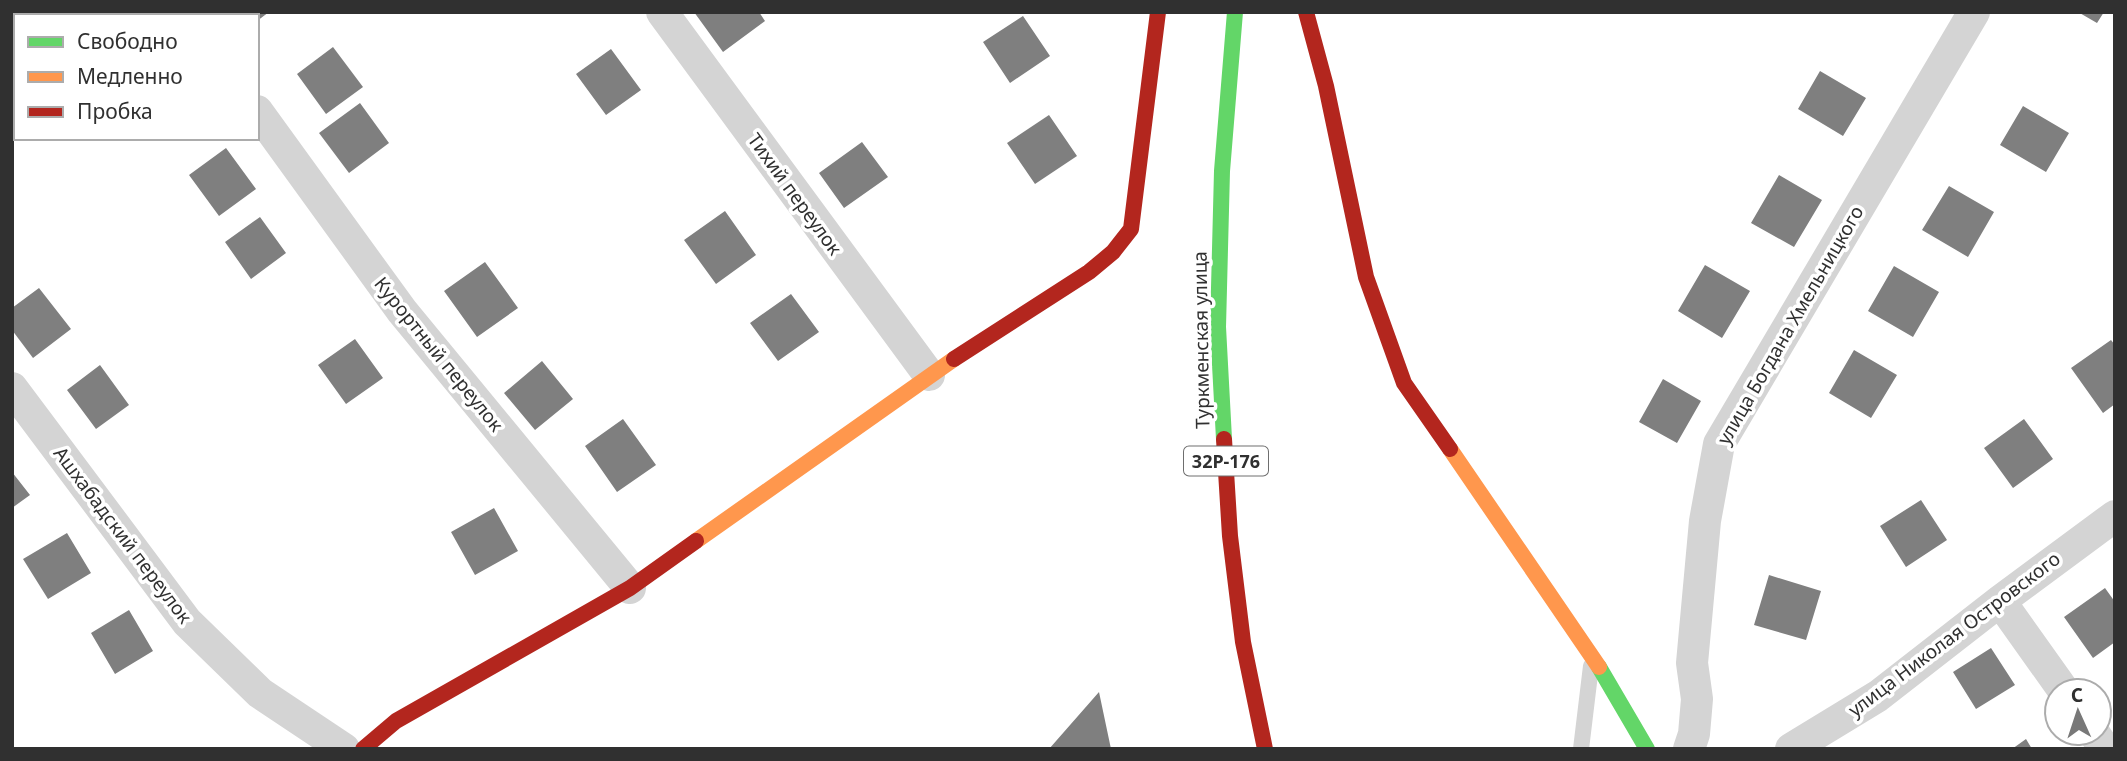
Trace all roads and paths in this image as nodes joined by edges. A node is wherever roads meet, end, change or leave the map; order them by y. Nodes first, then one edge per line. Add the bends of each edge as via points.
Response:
1 (662, 12) edge
2 (1158, 12) edge
3 (1235, 12) edge
4 (1306, 12) edge
5 (1973, 12) edge
6 (259, 114) edge
7 (929, 375) junction
8 (12, 388) edge
9 (2115, 516) edge
10 (630, 588) junction
11 (2000, 601) junction
12 (1593, 657) junction
13 (2054, 677) edge
14 (344, 749) edge
15 (363, 749) edge
16 (1265, 749) edge
17 (1581, 749) edge
18 (1647, 749) edge
19 (1689, 749) edge
20 (1791, 749) edge

1 - 7 street, Тихий переулок
2 - 7 street via 1131,229 1089,272
3 - 16 street, Туркменская улица / 32Р-176 via 1222,171 1218,327 1230,536 1243,642
4 - 12 street via 1366,277 1404,383
5 - 19 street, улица Богдана Хмельницкого via 1718,444 1705,521 1692,663 1697,699
6 - 10 street, Курортный переулок via 402,312
7 - 10 street
8 - 14 street, Ашхабадский переулок via 187,622 260,693
9 - 11 street, улица Николая Островского
10 - 15 street via 396,721
11 - 13 street
11 - 20 street, улица Николая Островского via 1878,696
12 - 17 lane
12 - 18 street

